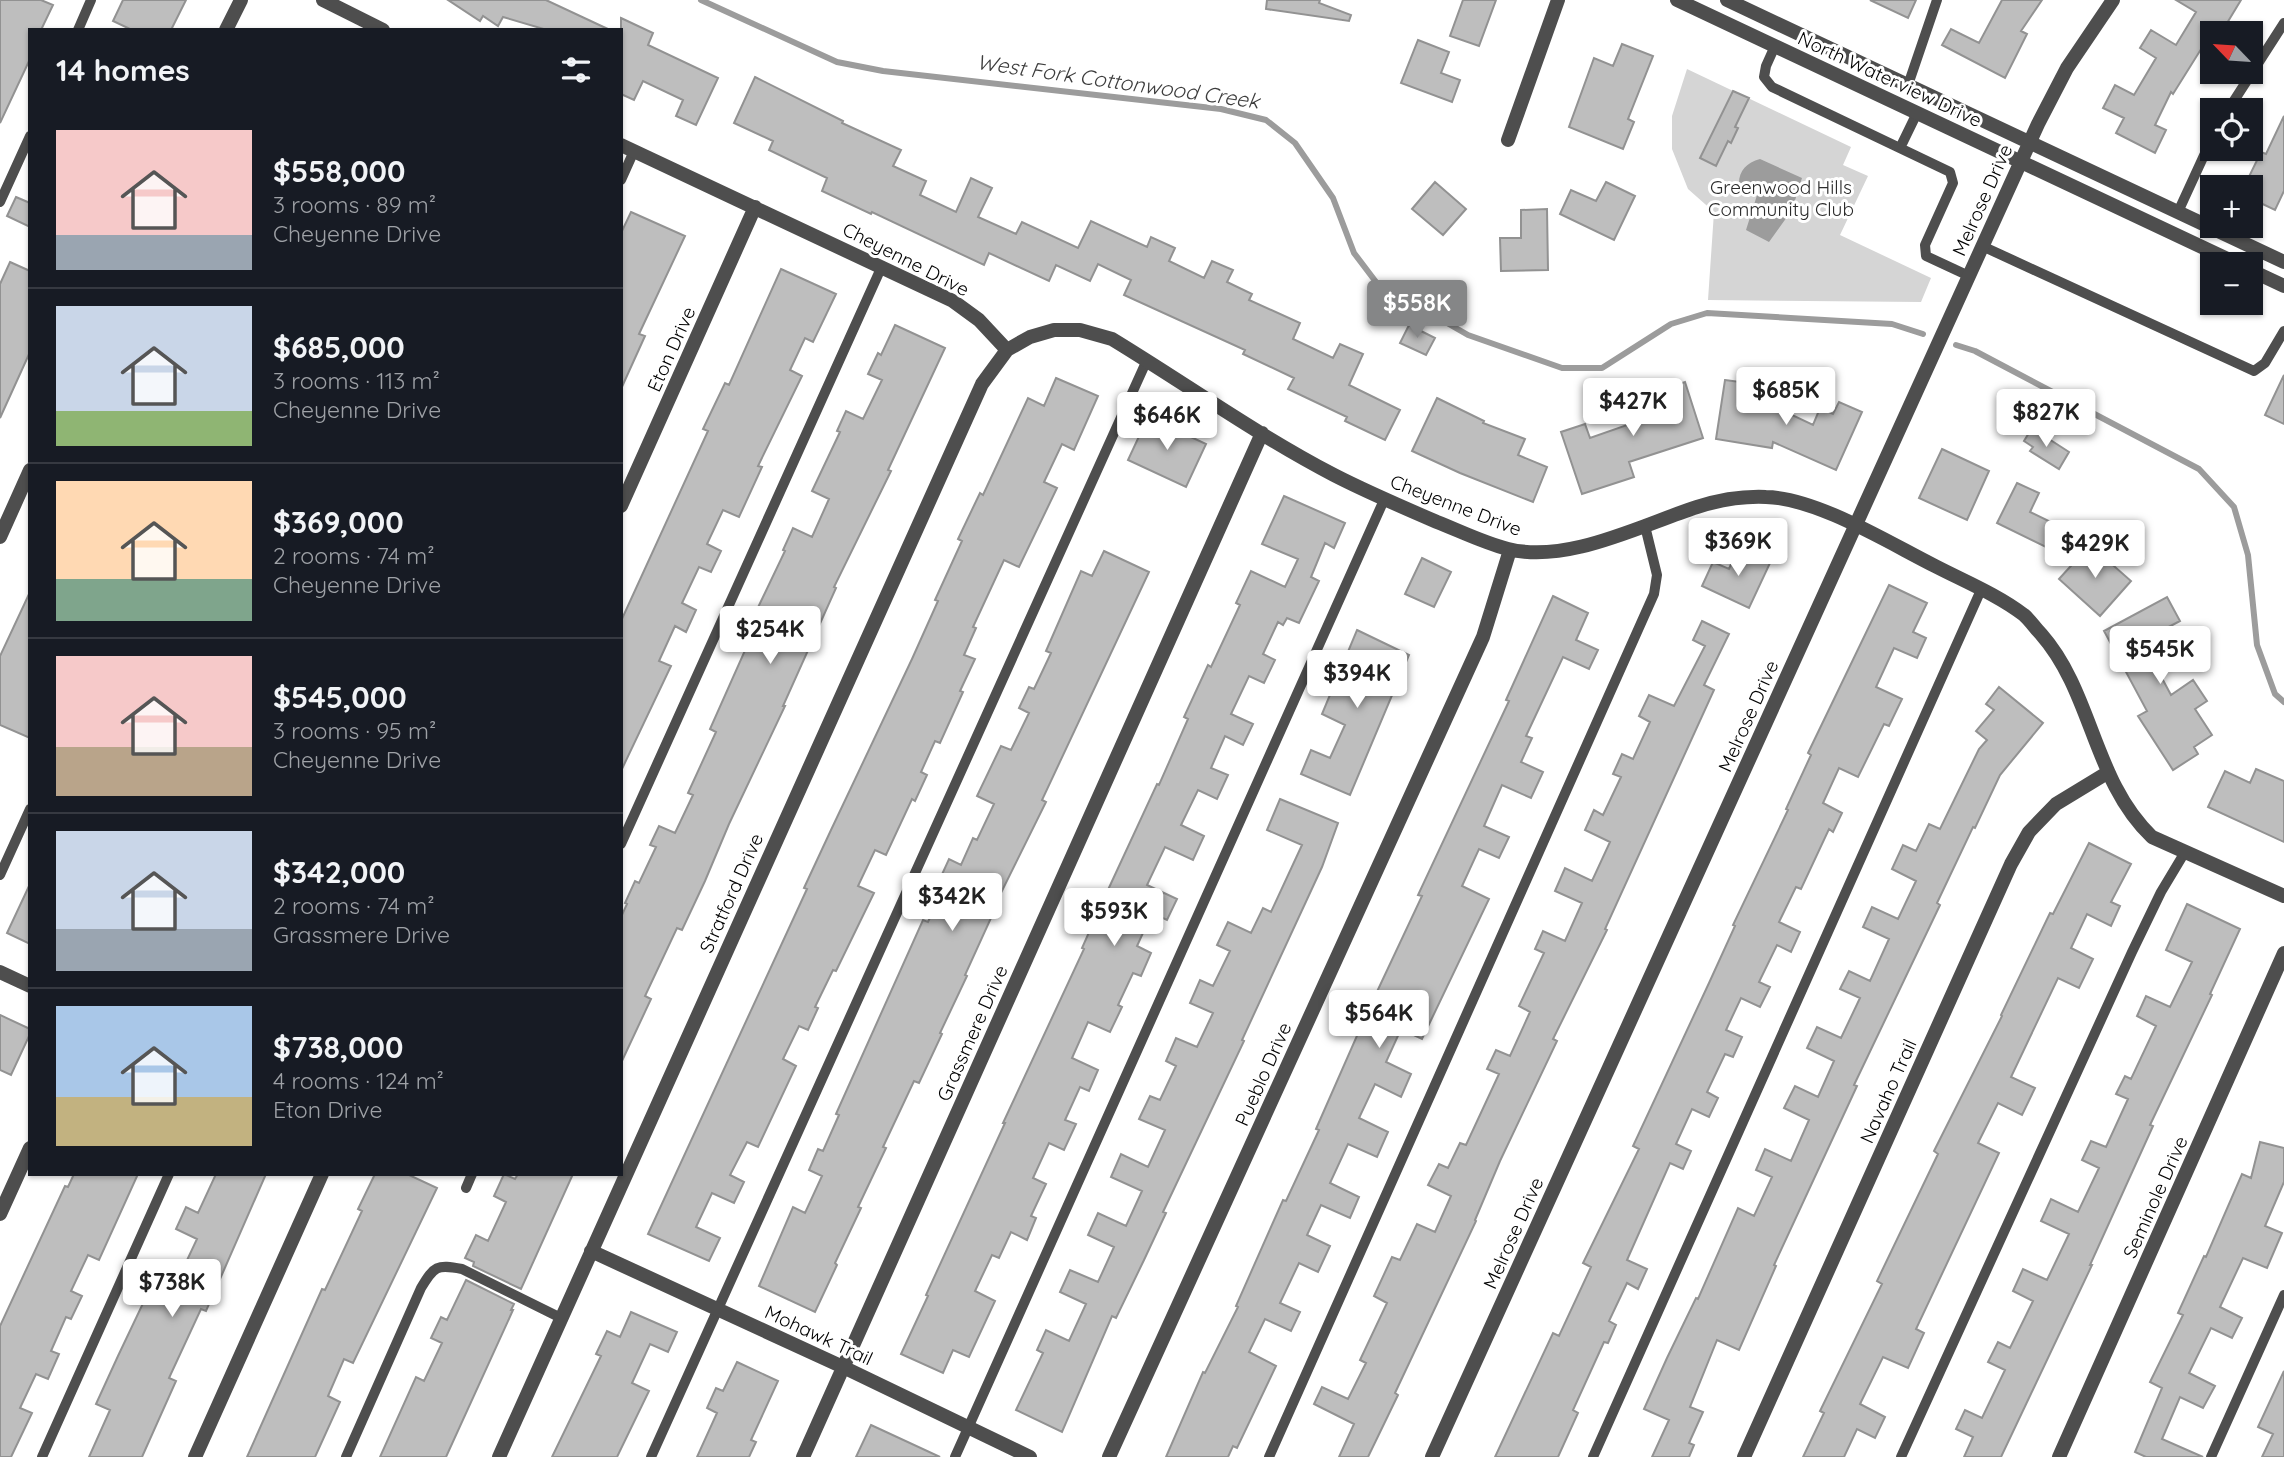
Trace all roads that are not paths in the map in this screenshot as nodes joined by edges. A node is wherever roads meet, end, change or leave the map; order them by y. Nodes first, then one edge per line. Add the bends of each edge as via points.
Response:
1 (91, 0) edge
2 (240, 0) edge
3 (323, 0) edge
4 (1558, 0) edge
5 (1677, 0) edge
6 (1727, 0) edge
7 (1937, 0) edge
8 (2113, 0) edge
9 (2284, 23) edge
10 (79, 28) edge
11 (227, 28) edge
12 (378, 28) edge
13 (1775, 46) junction
14 (1908, 85) junction
15 (2236, 98) edge
16 (1917, 113) junction
17 (1508, 139) dead end
18 (28, 140) edge
19 (2029, 142) junction
20 (628, 148) edge
21 (1900, 148) junction
22 (2201, 161) edge
23 (2021, 162) junction
24 (623, 171) edge
25 (0, 202) edge
26 (755, 207) junction
27 (2178, 212) junction
28 (1982, 246) junction
29 (2212, 252) edge
30 (2284, 262) edge
31 (882, 266) junction
32 (1969, 276) junction
33 (2263, 276) edge
34 (2284, 286) edge
35 (2284, 331) edge
36 (1007, 350) junction
37 (1147, 360) junction
38 (1262, 433) junction
39 (28, 474) edge
40 (1384, 500) junction
41 (623, 502) edge
42 (1645, 526) junction
43 (1855, 526) junction
44 (0, 537) edge
45 (1510, 550) junction
46 (1981, 590) junction
47 (2107, 773) junction
48 (28, 814) edge
49 (623, 840) edge
50 (2185, 852) junction
51 (0, 876) edge
52 (2284, 896) edge
53 (2284, 953) edge
54 (0, 972) edge
55 (28, 985) edge
56 (28, 1152) edge
57 (168, 1176) edge
58 (321, 1176) edge
59 (471, 1176) edge
60 (466, 1188) dead end
61 (0, 1214) edge
62 (591, 1251) junction
63 (2284, 1295) edge
64 (717, 1308) junction
65 (561, 1318) junction
66 (843, 1367) junction
67 (968, 1428) junction
68 (42, 1457) edge
69 (195, 1457) edge
70 (346, 1457) edge
71 (499, 1457) edge
72 (651, 1457) edge
73 (803, 1457) edge
74 (955, 1457) edge
75 (1030, 1457) edge
76 (1109, 1457) edge
77 (1269, 1457) edge
78 (1433, 1457) edge
79 (1593, 1457) edge
80 (1744, 1457) edge
81 (1901, 1457) edge
82 (2059, 1457) edge
83 (2211, 1457) edge

1 - 10 lane
2 - 11 street
3 - 12 street
4 - 17 street
5 - 13 street, North Waterview Drive
6 - 14 street, North Waterview Drive
7 - 14 lane
8 - 19 street, Melrose Drive via 2067,68
9 - 15 lane
13 - 16 street, North Waterview Drive
13 - 21 lane via 1764,76 1772,86
14 - 19 street, North Waterview Drive
16 - 21 lane
16 - 23 street, North Waterview Drive
18 - 25 lane
19 - 23 street, Melrose Drive
19 - 27 street, North Waterview Drive
20 - 24 lane
20 - 26 street, Cheyenne Drive
21 - 32 lane via 1950,172 1953,183 1925,245 1926,256
22 - 27 lane
23 - 28 street, Melrose Drive
23 - 29 street, North Waterview Drive
26 - 31 street, Cheyenne Drive
26 - 41 street, Eton Drive
27 - 30 street, North Waterview Drive
28 - 32 street, Melrose Drive
28 - 35 lane via 2254,371 2265,363
31 - 36 street, Cheyenne Drive via 953,301
31 - 49 lane
32 - 43 street, Melrose Drive
33 - 34 street
36 - 37 street, Cheyenne Drive via 1054,330 1080,330 1112,340
36 - 62 street, Stratford Drive via 982,384
37 - 38 street, Cheyenne Drive
37 - 64 lane
38 - 40 street, Cheyenne Drive
38 - 66 street, Grassmere Drive
39 - 44 street
40 - 45 street, Cheyenne Drive
40 - 67 lane
42 - 43 street, Cheyenne Drive via 1699,507 1768,496
42 - 45 street, Cheyenne Drive via 1582,547
42 - 77 lane via 1657,575 1654,594
43 - 46 street, Cheyenne Drive
43 - 78 street, Melrose Drive
45 - 76 street, Pueblo Drive via 1483,637
46 - 47 street, Cheyenne Drive via 2025,616 2050,645 2072,682
46 - 79 lane
47 - 50 street, Cheyenne Drive via 2137,823 2152,837
47 - 80 street, Navaho Trail via 2056,804 2029,832 2011,864
48 - 51 lane
50 - 52 street, Cheyenne Drive
50 - 81 lane via 2132,952
53 - 82 street, Seminole Drive
54 - 55 street
56 - 61 street
57 - 68 lane
58 - 69 street
59 - 60 lane
62 - 64 street, Mohawk Trail
62 - 65 street, Stratford Drive
63 - 83 lane
64 - 66 street, Mohawk Trail
64 - 72 lane
65 - 70 lane via 462,1269 438,1267 421,1288
65 - 71 street, Stratford Drive
66 - 67 street, Mohawk Trail
66 - 73 street, Grassmere Drive
67 - 74 lane
67 - 75 street, Mohawk Trail

